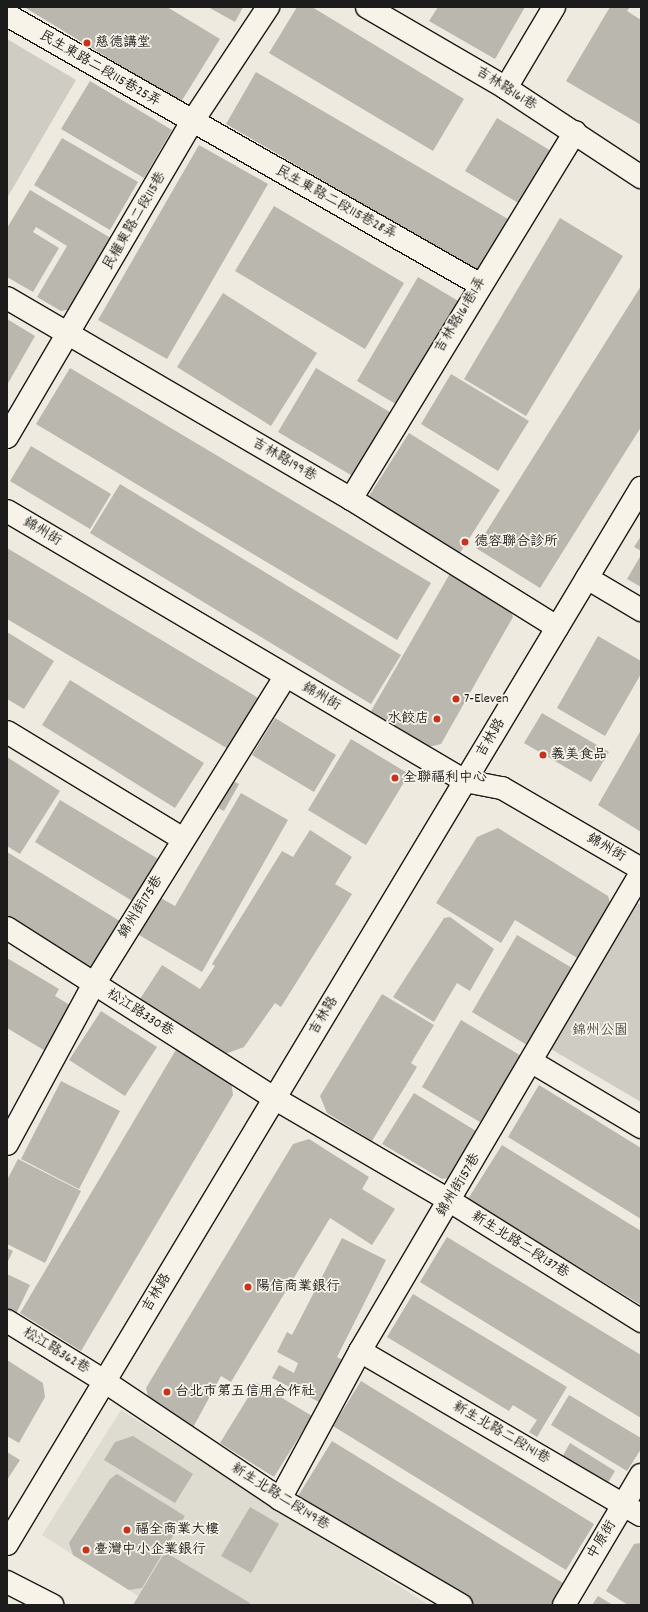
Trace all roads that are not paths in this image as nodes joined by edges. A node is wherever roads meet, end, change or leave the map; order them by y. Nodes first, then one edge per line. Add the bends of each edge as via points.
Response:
1 (268, 7) edge
2 (367, 7) edge
3 (554, 7) edge
4 (7, 15) edge
5 (506, 88) junction
6 (192, 122) junction
7 (575, 132) junction
8 (641, 176) edge
9 (479, 284) junction
10 (7, 298) edge
11 (68, 336) junction
12 (7, 437) edge
13 (641, 488) edge
14 (351, 499) junction
15 (7, 511) edge
16 (587, 578) junction
17 (641, 610) edge
18 (557, 628) junction
19 (285, 677) junction
20 (7, 732) edge
21 (464, 781) junction
22 (183, 839) junction
23 (641, 869) edge
24 (641, 873) edge
25 (7, 928) edge
26 (94, 984) junction
27 (532, 1062) junction
28 (274, 1098) junction
29 (641, 1127) edge
30 (10, 1132) edge
31 (450, 1201) junction
32 (7, 1321) edge
33 (641, 1321) edge
34 (360, 1351) junction
35 (104, 1380) junction
36 (641, 1475) edge
37 (280, 1499) junction
38 (632, 1510) edge
39 (7, 1544) edge
40 (7, 1582) edge
41 (52, 1605) edge
42 (461, 1605) edge
43 (564, 1605) edge

1 - 6 street, 民權東路二段115巷
2 - 5 street, 吉林路161巷
3 - 5 street
4 - 6 street, 民生東路二段115巷25弄
5 - 7 street, 吉林路161巷
6 - 9 street, 民生東路二段115巷28弄
6 - 11 street, 民權東路二段115巷
7 - 8 street, 吉林路161巷
7 - 9 street, 吉林路161巷1弄
9 - 14 street, 吉林路161巷1弄
10 - 11 street, 吉林路199巷
11 - 12 street, 民權東路二段115巷
11 - 14 street, 吉林路199巷
13 - 16 street, 吉林路
14 - 18 street, 吉林路199巷
15 - 19 street, 錦州街
16 - 17 street
16 - 18 street, 吉林路
18 - 21 street, 吉林路
19 - 21 street, 錦州街
19 - 22 street, 錦州街175巷
20 - 22 street
21 - 23 street, 錦州街 via 502,788
21 - 28 street, 吉林路
22 - 26 street, 錦州街175巷
24 - 27 street, 錦州街157巷
25 - 26 street, 松江路330巷
26 - 28 street, 松江路330巷
26 - 30 street, 錦州街175巷
27 - 29 street
27 - 31 street, 錦州街157巷
28 - 31 street, 新生北路二段137巷
28 - 35 street, 吉林路
31 - 33 street, 新生北路二段137巷
31 - 34 street, 錦州街157巷
32 - 35 street, 松江路362巷
34 - 37 street, 錦州街157巷
34 - 38 street, 新生北路二段141巷
35 - 37 street, 新生北路二段149巷
35 - 39 street, 吉林路
36 - 38 street, 中原街
37 - 42 street, 新生北路二段149巷
38 - 43 street, 中原街
40 - 41 street

